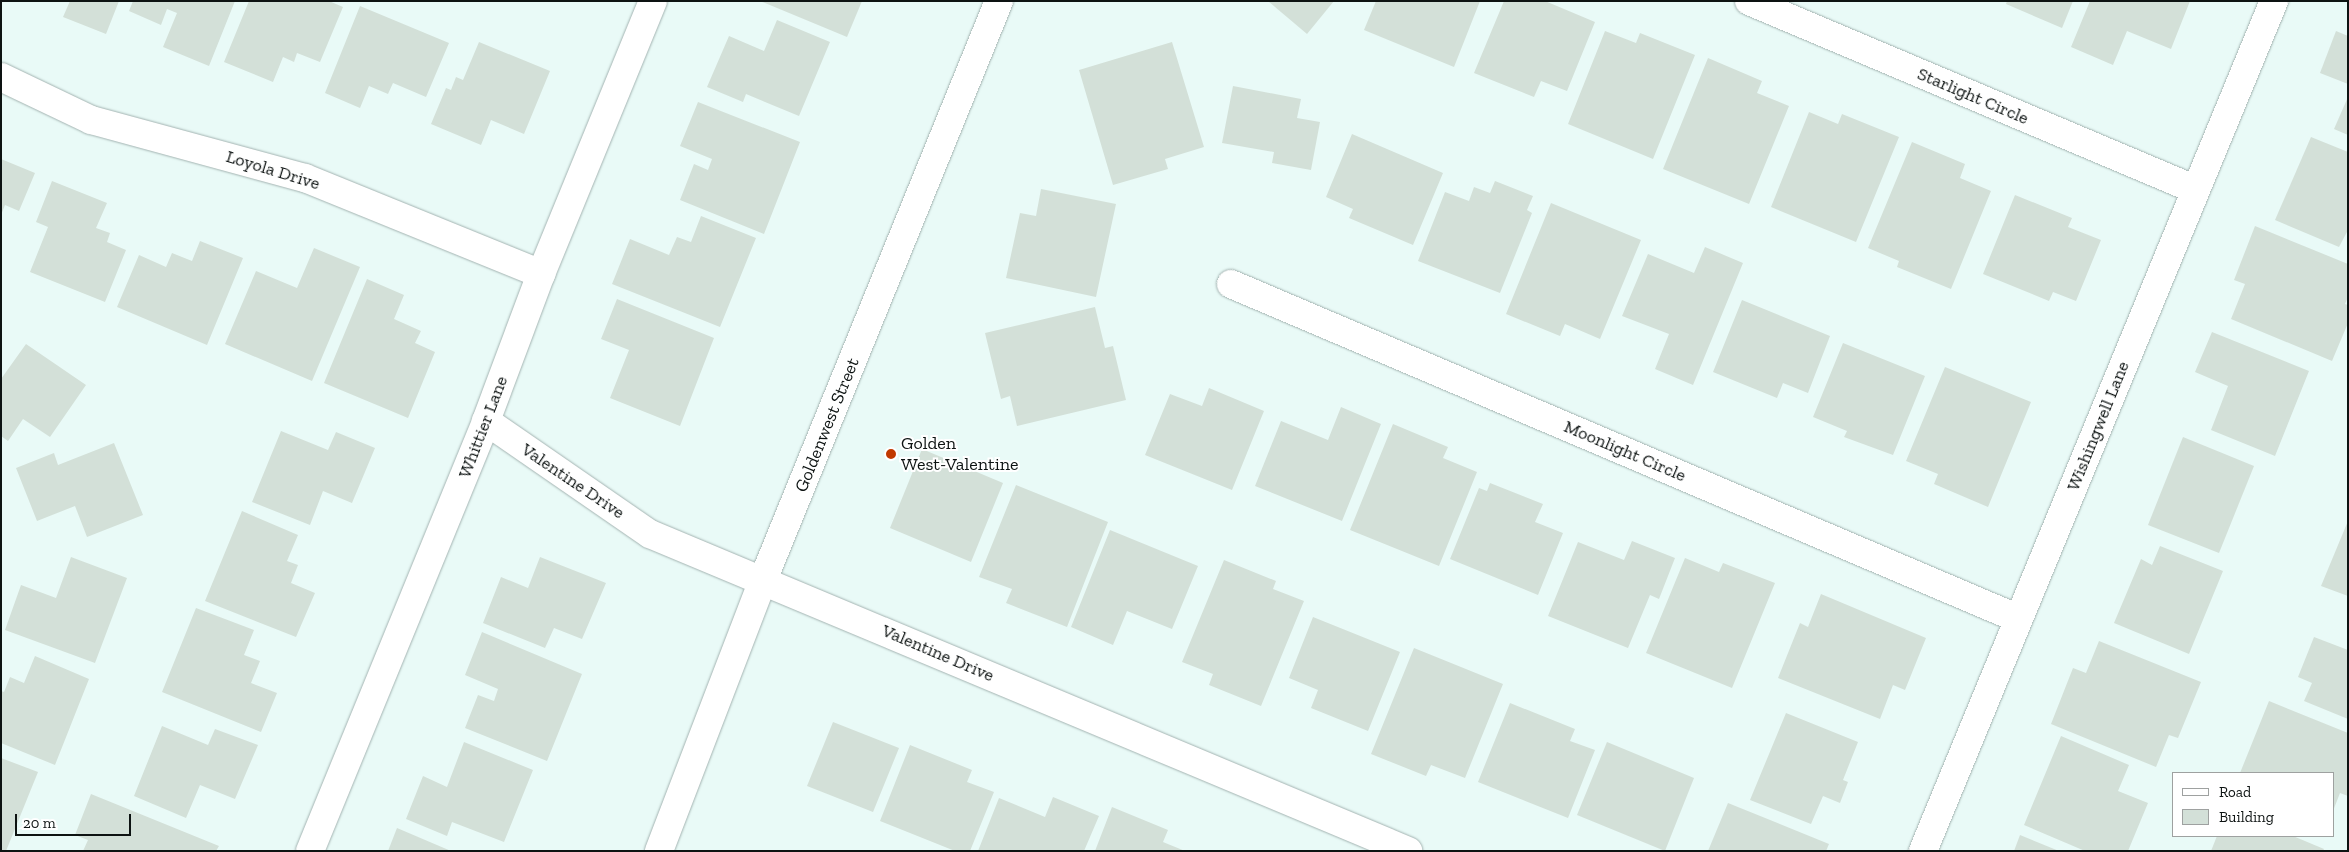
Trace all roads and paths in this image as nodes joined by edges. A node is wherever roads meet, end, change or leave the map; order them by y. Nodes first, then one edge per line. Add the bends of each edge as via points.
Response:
1 (653, 1) edge
2 (999, 1) edge
3 (1749, 1) edge
4 (2274, 1) edge
5 (1, 77) edge
6 (2196, 190) junction
7 (541, 274) junction
8 (1230, 284) dead end
9 (486, 422) junction
10 (763, 580) junction
11 (2019, 619) junction
12 (310, 851) edge
13 (659, 851) edge
14 (1408, 851) edge
15 (1924, 851) edge

1 - 7 street, Whittier Lane
2 - 10 street, Goldenwest Street
3 - 6 street, Starlight Circle
4 - 6 street, Wishingwell Lane
5 - 7 street, Loyola Drive via 91,120 305,178
6 - 11 street, Wishingwell Lane
7 - 9 street, Whittier Lane
8 - 11 street, Moonlight Circle
9 - 10 street, Valentine Drive via 650,534
9 - 12 street, Whittier Lane
10 - 13 street, Goldenwest Street
10 - 14 street, Valentine Drive
11 - 15 street, Wishingwell Lane

